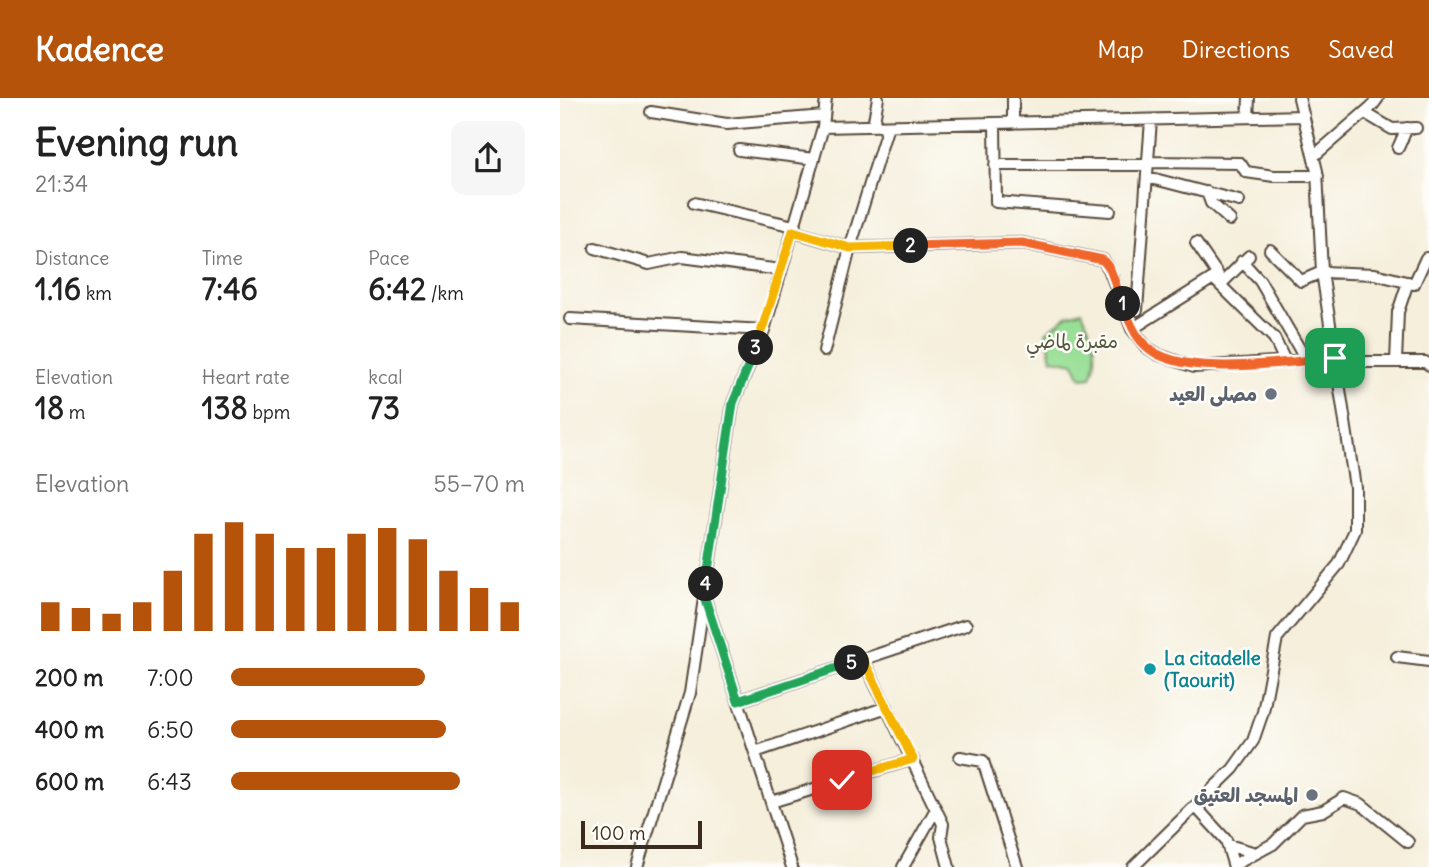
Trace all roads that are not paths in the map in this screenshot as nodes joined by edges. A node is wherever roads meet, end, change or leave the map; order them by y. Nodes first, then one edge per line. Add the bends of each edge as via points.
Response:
1 (826, 98) edge
2 (878, 98) edge
3 (1013, 98) edge
4 (1249, 98) edge
5 (1299, 98) edge
6 (1378, 98) edge
7 (651, 112) dead end
8 (1365, 113) junction
9 (1304, 116) junction
10 (1248, 117) junction
11 (1151, 120) junction
12 (823, 122) junction
13 (995, 123) junction
14 (1013, 123) junction
15 (873, 126) junction
16 (888, 126) junction
17 (1398, 148) dead end
18 (739, 150) dead end
19 (1314, 156) junction
20 (814, 159) junction
21 (995, 165) junction
22 (1147, 168) junction
23 (1318, 176) junction
24 (1207, 192) junction
25 (1239, 201) dead end
26 (694, 203) dead end
27 (1110, 211) dead end
28 (1230, 220) dead end
29 (793, 228) junction
30 (1196, 243) dead end
31 (595, 248) dead end
32 (850, 248) junction
33 (1270, 250) dead end
34 (1426, 258) dead end
35 (781, 270) junction
36 (1322, 272) junction
37 (1216, 281) junction
38 (1408, 282) junction
39 (1138, 310) dead end
40 (570, 319) dead end
41 (1132, 329) junction
42 (764, 330) junction
43 (824, 351) dead end
44 (1306, 360) junction
45 (1336, 360) junction
46 (1285, 361) junction
47 (1396, 362) junction
48 (1429, 365) edge
49 (704, 596) junction
50 (966, 625) dead end
51 (1397, 657) dead end
52 (863, 659) junction
53 (1429, 661) edge
54 (738, 701) junction
55 (887, 707) junction
56 (755, 752) junction
57 (960, 757) dead end
58 (913, 759) junction
59 (771, 802) junction
60 (1195, 806) junction
61 (936, 809) junction
62 (1408, 842) dead end
63 (1228, 845) junction
64 (1256, 853) junction
65 (1234, 866) edge
66 (637, 867) edge
67 (792, 867) edge
68 (903, 867) edge
69 (949, 867) edge
70 (1017, 867) edge
71 (1133, 867) edge

1 - 12 street
2 - 15 street
3 - 14 street
4 - 10 street
5 - 9 street
6 - 8 street
7 - 12 street via 727,124
8 - 17 street via 1392,129 1411,128
8 - 19 street
9 - 10 street
9 - 19 street
10 - 11 street
11 - 14 street
11 - 22 street
12 - 15 street
12 - 20 street
13 - 14 street
13 - 16 street
13 - 21 street
15 - 16 street
16 - 32 street
18 - 20 street
19 - 23 street
20 - 29 street
21 - 22 street
21 - 27 street via 996,202
22 - 23 street via 1240,163 1246,172 1257,175
22 - 24 street
22 - 39 street
23 - 36 street
24 - 25 street
24 - 28 street via 1211,203
26 - 29 street
29 - 32 street
29 - 35 street
30 - 37 street via 1218,275
31 - 35 street via 649,264 682,257
32 - 41 street via 1022,243 1103,260
32 - 43 street
33 - 36 street via 1301,281
34 - 38 street via 1415,284
35 - 42 street
36 - 38 street via 1376,274
36 - 45 street
37 - 41 street
37 - 44 street via 1246,259
37 - 46 street via 1274,338
38 - 47 street via 1398,312
40 - 42 street
41 - 46 street via 1159,355 1194,367
42 - 49 street via 733,403
44 - 45 street
44 - 46 street
45 - 47 street
45 - 60 street via 1355,487 1355,530 1350,546 1277,638 1253,741 1233,769
47 - 48 street
49 - 54 street
49 - 66 street via 690,693
50 - 52 street
51 - 53 street
52 - 54 street
52 - 55 street
54 - 56 street
55 - 56 street
55 - 58 street
56 - 59 street
57 - 70 street via 983,761
58 - 59 street
58 - 61 street
59 - 67 street
60 - 63 street
60 - 71 street
61 - 68 street
61 - 69 street via 943,824 941,837
62 - 64 street via 1361,804 1344,797 1323,811 1302,815 1273,844
63 - 64 street
63 - 65 street
64 - 65 street

